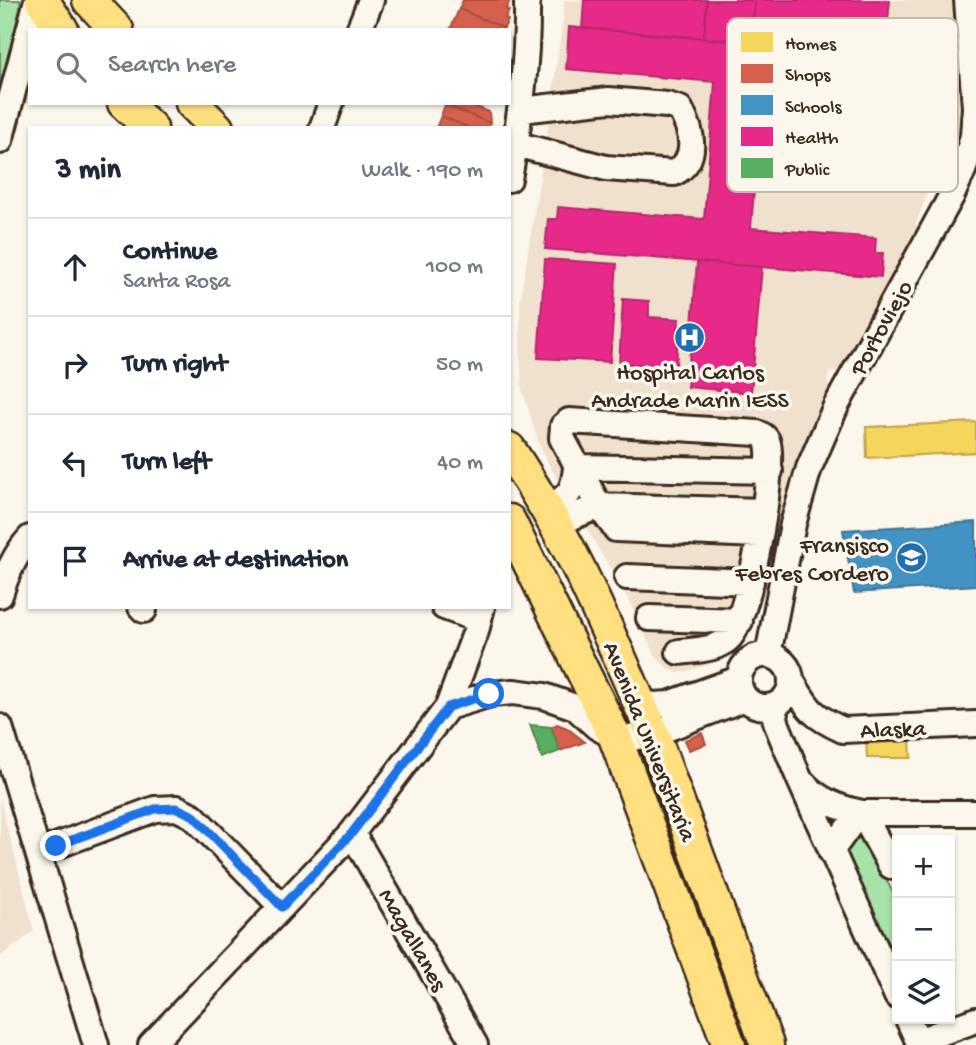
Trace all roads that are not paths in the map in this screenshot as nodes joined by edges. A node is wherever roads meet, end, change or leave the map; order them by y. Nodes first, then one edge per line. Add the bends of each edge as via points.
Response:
1 (39, 0) edge
2 (89, 0) edge
3 (370, 0) edge
4 (527, 0) edge
5 (967, 0) edge
6 (31, 28) edge
7 (60, 28) edge
8 (115, 28) edge
9 (360, 28) edge
10 (28, 40) edge
11 (126, 105) edge
12 (194, 105) edge
13 (330, 105) edge
14 (521, 110) junction
15 (149, 126) edge
16 (215, 126) edge
17 (323, 126) edge
18 (0, 141) edge
19 (515, 144) junction
20 (511, 167) edge
21 (958, 182) edge
22 (953, 192) edge
23 (511, 452) edge
24 (576, 467) junction
25 (770, 471) junction
26 (599, 506) junction
27 (763, 511) junction
28 (551, 518) junction
29 (511, 525) edge
30 (759, 535) junction
31 (28, 540) edge
32 (627, 577) dead end
33 (751, 582) junction
34 (0, 595) edge
35 (455, 609) edge
36 (481, 614) edge
37 (649, 618) dead end
38 (740, 621) junction
39 (679, 652) dead end
40 (768, 655) junction
41 (791, 680) junction
42 (742, 689) junction
43 (639, 702) junction
44 (772, 706) junction
45 (448, 707) junction
46 (976, 724) edge
47 (0, 727) edge
48 (653, 734) junction
49 (615, 737) junction
50 (799, 778) junction
51 (862, 813) junction
52 (976, 813) edge
53 (352, 833) junction
54 (56, 846) dead end
55 (831, 851) junction
56 (891, 866) dead end
57 (282, 907) junction
58 (892, 985) edge
59 (976, 1020) edge
60 (910, 1024) edge
61 (919, 1043) edge
62 (96, 1045) edge
63 (151, 1045) edge
64 (475, 1045) edge
65 (729, 1045) edge
66 (767, 1045) edge

1 - 6 street
1 - 7 main road
2 - 8 main road
3 - 9 street
4 - 14 street
5 - 21 street, Portoviejo via 975,107 973,136
10 - 18 street
11 - 15 main road
12 - 16 main road
13 - 17 street
14 - 19 street
14 - 19 street via 609,100 667,105 680,109 691,148 688,162 674,173 606,168
19 - 20 street
22 - 40 street, Portoviejo via 836,406 809,468 793,524
23 - 28 main road, Avenida Universitaria
24 - 25 street
24 - 25 street via 562,438 563,426 569,421 758,433 768,442
24 - 26 street
24 - 28 street via 575,483
25 - 27 street
26 - 27 street
26 - 28 street via 572,517
26 - 30 street via 616,530
27 - 30 street
28 - 43 main road, Avenida Universitaria
29 - 49 main road, Avenida Universitaria
30 - 33 street
31 - 34 street
32 - 33 street
33 - 38 street
35 - 36 street
36 - 45 street
37 - 38 street
38 - 39 street via 729,639
40 - 41 street via 784,664
40 - 42 street via 745,664
41 - 44 street via 786,696
41 - 46 street, Alaska via 808,709 843,730
42 - 43 street via 669,704
42 - 44 street via 757,706
42 - 48 street
43 - 48 main road, Avenida Universitaria
44 - 50 street
45 - 49 street via 489,694 544,696 575,708
45 - 53 street
47 - 62 street
48 - 49 street
48 - 66 main road, Avenida Universitaria
49 - 65 main road, Avenida Universitaria
50 - 51 street via 827,802
50 - 55 street
51 - 52 street
51 - 55 street
51 - 56 street
53 - 57 street
53 - 64 street, Magallanes
54 - 57 street via 155,809 177,808 194,816
55 - 58 street
57 - 63 street
59 - 61 street
60 - 61 street

